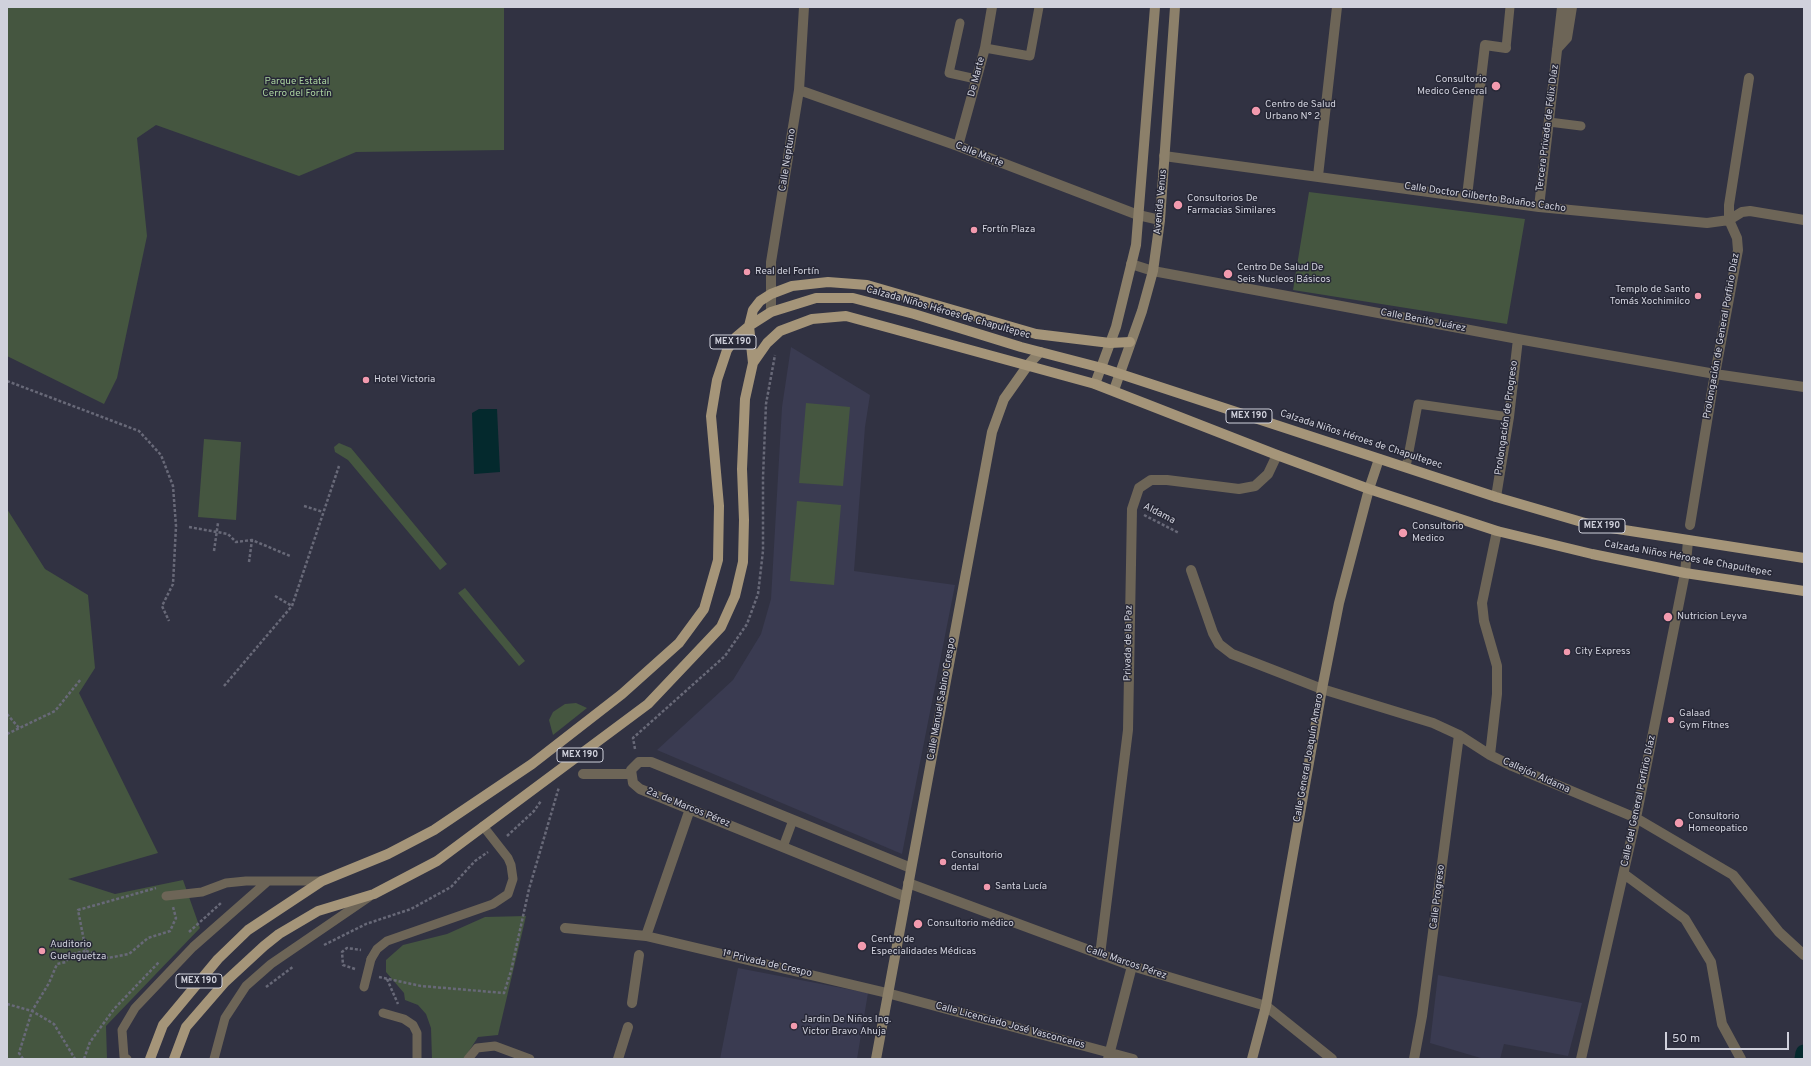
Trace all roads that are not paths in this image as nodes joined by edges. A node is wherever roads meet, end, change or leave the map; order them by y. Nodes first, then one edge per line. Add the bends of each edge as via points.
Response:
1 (804, 7) edge
2 (992, 7) edge
3 (1039, 7) edge
4 (1156, 7) edge
5 (1175, 7) edge
6 (1337, 7) edge
7 (1510, 7) edge
8 (1562, 7) edge
9 (1572, 7) edge
10 (960, 23) dead end
11 (984, 48) junction
12 (1506, 48) joint
13 (1557, 50) junction
14 (1749, 78) dead end
15 (976, 79) junction
16 (799, 90) junction
17 (1549, 122) junction
18 (1581, 126) dead end
19 (958, 146) junction
20 (1164, 156) junction
21 (1318, 176) junction
22 (1467, 196) junction
23 (1539, 207) junction
24 (1138, 215) junction
25 (1160, 220) junction
26 (1729, 220) junction
27 (1804, 220) edge
28 (1131, 264) junction
29 (1153, 271) junction
30 (771, 294) junction
31 (771, 312) junction
32 (748, 326) junction
33 (1518, 339) junction
34 (1130, 342) junction
35 (1110, 343) junction
36 (1040, 352) junction
37 (753, 364) junction
38 (1028, 365) junction
39 (1102, 368) junction
40 (1119, 373) junction
41 (1715, 374) junction
42 (1095, 384) junction
43 (1804, 387) edge
44 (1114, 390) junction
45 (1509, 417) junction
46 (1277, 455) junction
47 (1379, 459) junction
48 (1406, 467) junction
49 (1369, 489) junction
50 (1496, 497) junction
51 (1690, 525) dead end
52 (1498, 531) junction
53 (1688, 541) junction
54 (1804, 558) edge
55 (1191, 570) dead end
56 (1685, 573) junction
57 (1804, 590) edge
58 (1322, 689) junction
59 (1459, 735) junction
60 (1490, 755) junction
61 (583, 774) dead end
62 (630, 774) junction
63 (690, 809) junction
64 (1636, 818) junction
65 (793, 820) junction
66 (484, 826) junction
67 (783, 847) junction
68 (911, 868) junction
69 (1624, 874) junction
70 (268, 881) junction
71 (322, 881) junction
72 (908, 883) junction
73 (374, 894) junction
74 (166, 896) road end
75 (906, 897) junction
76 (565, 928) dead end
77 (646, 936) junction
78 (1100, 955) junction
79 (1804, 955) edge
80 (640, 956) dead end
81 (1132, 966) junction
82 (364, 987) dead end
83 (887, 992) junction
84 (1266, 1006) junction
85 (631, 1008) dead end
86 (383, 1013) dead end
87 (628, 1027) dead end
88 (1108, 1056) edge
89 (127, 1059) edge
90 (150, 1059) edge
91 (174, 1059) edge
92 (214, 1059) edge
93 (417, 1059) edge
94 (468, 1059) edge
95 (530, 1059) edge
96 (618, 1059) edge
97 (876, 1059) edge
98 (1133, 1059) edge
99 (1252, 1059) edge
100 (1332, 1059) edge
101 (1414, 1059) edge
102 (1581, 1059) edge
103 (1741, 1059) edge

1 - 16 street, Calle Neptuno
2 - 11 street, De Marte
3 - 11 lane via 1030,56
4 - 24 street
5 - 20 street, Avenida Venus
6 - 21 street
7 - 12 lane
8 - 13 street, Tercera Privada de Félix Díaz
9 - 13 street, Tercera Privada de Félix Díaz via 1567,38
10 - 15 lane via 949,72
11 - 15 street, De Marte
12 - 22 street via 1485,45
13 - 17 street, Tercera Privada de Félix Díaz
14 - 26 street, Prolongación de General Porfirio Díaz via 1729,205
15 - 19 street, De Marte
16 - 19 street, Calle Marte
16 - 30 street, Calle Neptuno via 771,262
17 - 18 lane
17 - 23 street, Tercera Privada de Félix Díaz
19 - 24 street, Calle Marte
20 - 21 street, Calle Doctor Gilberto Bolaños Cacho
20 - 25 street, Avenida Venus
21 - 22 street, Calle Doctor Gilberto Bolaños Cacho
22 - 23 street, Calle Doctor Gilberto Bolaños Cacho
23 - 26 street, Calle Doctor Gilberto Bolaños Cacho via 1707,223
24 - 25 street, Calle Marte
24 - 28 street via 1136,245
25 - 29 street, Avenida Venus
26 - 27 street, Calle Doctor Gilberto Bolaños Cacho via 1742,212 1750,211
26 - 41 street, Prolongación de General Porfirio Díaz via 1737,238 1738,250
28 - 29 street, Calle Benito Juárez
28 - 35 street
29 - 33 street, Calle Benito Juárez
29 - 34 street, Avenida Venus
30 - 31 street, Calle Neptuno
30 - 32 main road via 760,301 753,310
30 - 35 main road via 792,286 828,282 867,285 1036,334
31 - 32 main road, Calzada Niños Héroes de Chapultepec / MEX 190
31 - 36 main road, Calzada Niños Héroes de Chapultepec / MEX 190 via 816,298 852,298
32 - 37 main road
32 - 71 main road, Calzada Niños Héroes de Chapultepec / MEX 190 via 727,350 717,380 711,416 719,506 718,560 704,609 679,643 610,704 532,764 434,830 388,854
33 - 41 street, Calle Benito Juárez
33 - 45 street, Prolongación de Progreso
34 - 35 main road
34 - 40 street, Avenida Venus
35 - 39 street
36 - 38 street, Calle Manuel Sabino Crespo
36 - 39 main road, Calzada Niños Héroes de Chapultepec / MEX 190
37 - 38 main road, Calzada Niños Héroes de Chapultepec / MEX 190 via 767,343 780,331 812,319 846,316
37 - 66 main road, Calzada Niños Héroes de Chapultepec / MEX 190 via 745,399 742,469 743,562 735,596 720,627 648,704
38 - 42 main road, Calzada Niños Héroes de Chapultepec / MEX 190
38 - 68 street, Calle Manuel Sabino Crespo via 1004,399 992,432
39 - 40 main road, Calzada Niños Héroes de Chapultepec / MEX 190
39 - 42 street
40 - 44 street, Avenida Venus
40 - 47 main road, Calzada Niños Héroes de Chapultepec / MEX 190
41 - 43 street, Calle Benito Juárez
41 - 51 street, Prolongación de General Porfirio Díaz
42 - 44 main road, Calzada Niños Héroes de Chapultepec / MEX 190
44 - 46 main road, Calzada Niños Héroes de Chapultepec / MEX 190
45 - 48 lane via 1418,404
45 - 50 street, Prolongación de Progreso
46 - 49 main road, Calzada Niños Héroes de Chapultepec / MEX 190
46 - 78 street, Privada de la Paz via 1268,474 1255,486 1239,489 1151,480 1140,488 1132,509 1128,730
47 - 48 main road, Calzada Niños Héroes de Chapultepec / MEX 190
47 - 49 street, Calle General Joaquín Amaro
48 - 50 main road, Calzada Niños Héroes de Chapultepec / MEX 190
49 - 52 main road, Calzada Niños Héroes de Chapultepec / MEX 190
49 - 58 street, Calle General Joaquín Amaro via 1339,603
50 - 53 main road, Calzada Niños Héroes de Chapultepec / MEX 190 via 1592,525
52 - 56 main road, Calzada Niños Héroes de Chapultepec / MEX 190
52 - 60 street via 1482,602 1484,621 1497,666 1498,694
53 - 54 main road, Calzada Niños Héroes de Chapultepec / MEX 190
53 - 56 street, Calle del General Porfirio Díaz
55 - 58 street, Callejón Aldama via 1213,633 1220,644 1232,654
56 - 57 main road, Calzada Niños Héroes de Chapultepec / MEX 190
56 - 64 street, Calle del General Porfirio Díaz
58 - 59 street, Callejón Aldama via 1433,723
58 - 84 street, Calle General Joaquín Amaro
59 - 60 street, Callejón Aldama
59 - 101 street, Calle Progreso via 1422,1016
60 - 64 street, Callejón Aldama
61 - 62 street
62 - 63 street, 2a. de Marcos Pérez via 637,787
62 - 65 street via 637,763 651,762
63 - 67 street, 2a. de Marcos Pérez
63 - 77 street
64 - 69 street, Calle del General Porfirio Díaz
64 - 79 street, Callejón Aldama via 1733,875 1779,932
65 - 67 lane
65 - 68 street
66 - 73 main road, Calzada Niños Héroes de Chapultepec / MEX 190 via 437,860
66 - 82 lane, bridge via 508,858 512,870 511,886 504,898 387,941 372,956
67 - 75 street, 2a. de Marcos Pérez
68 - 72 street, Calle Manuel Sabino Crespo
69 - 102 street, Calle del General Porfirio Díaz
69 - 103 street via 1685,919 1710,962 1722,1024
70 - 71 lane
70 - 74 lane via 226,883 202,892
70 - 89 lane via 193,947 135,1008 122,1030 124,1057
71 - 90 main road, Calzada Niños Héroes de Chapultepec / MEX 190 via 265,917 233,943 163,1025
72 - 75 street, Calle Manuel Sabino Crespo
72 - 78 street, Calle Marcos Pérez
73 - 91 main road, Calzada Niños Héroes de Chapultepec / MEX 190 via 318,911 279,934 241,966 186,1027
73 - 92 lane via 271,964 246,986 225,1018
75 - 83 street, Calle Manuel Sabino Crespo
76 - 77 street, 1ª Privada de Crespo
77 - 83 street, 1ª Privada de Crespo
78 - 81 street, Calle Marcos Pérez
80 - 85 street
81 - 84 street, Calle Marcos Pérez
81 - 88 street
83 - 88 street, Calle Licenciado José Vasconcelos
83 - 97 street, Calle Manuel Sabino Crespo
84 - 99 street, Calle General Joaquín Amaro
84 - 100 street, Calle Marcos Pérez
86 - 93 lane via 404,1019 413,1025 417,1033
87 - 96 street
88 - 98 street, Calle Licenciado José Vasconcelos
94 - 95 lane via 477,1048 495,1046

